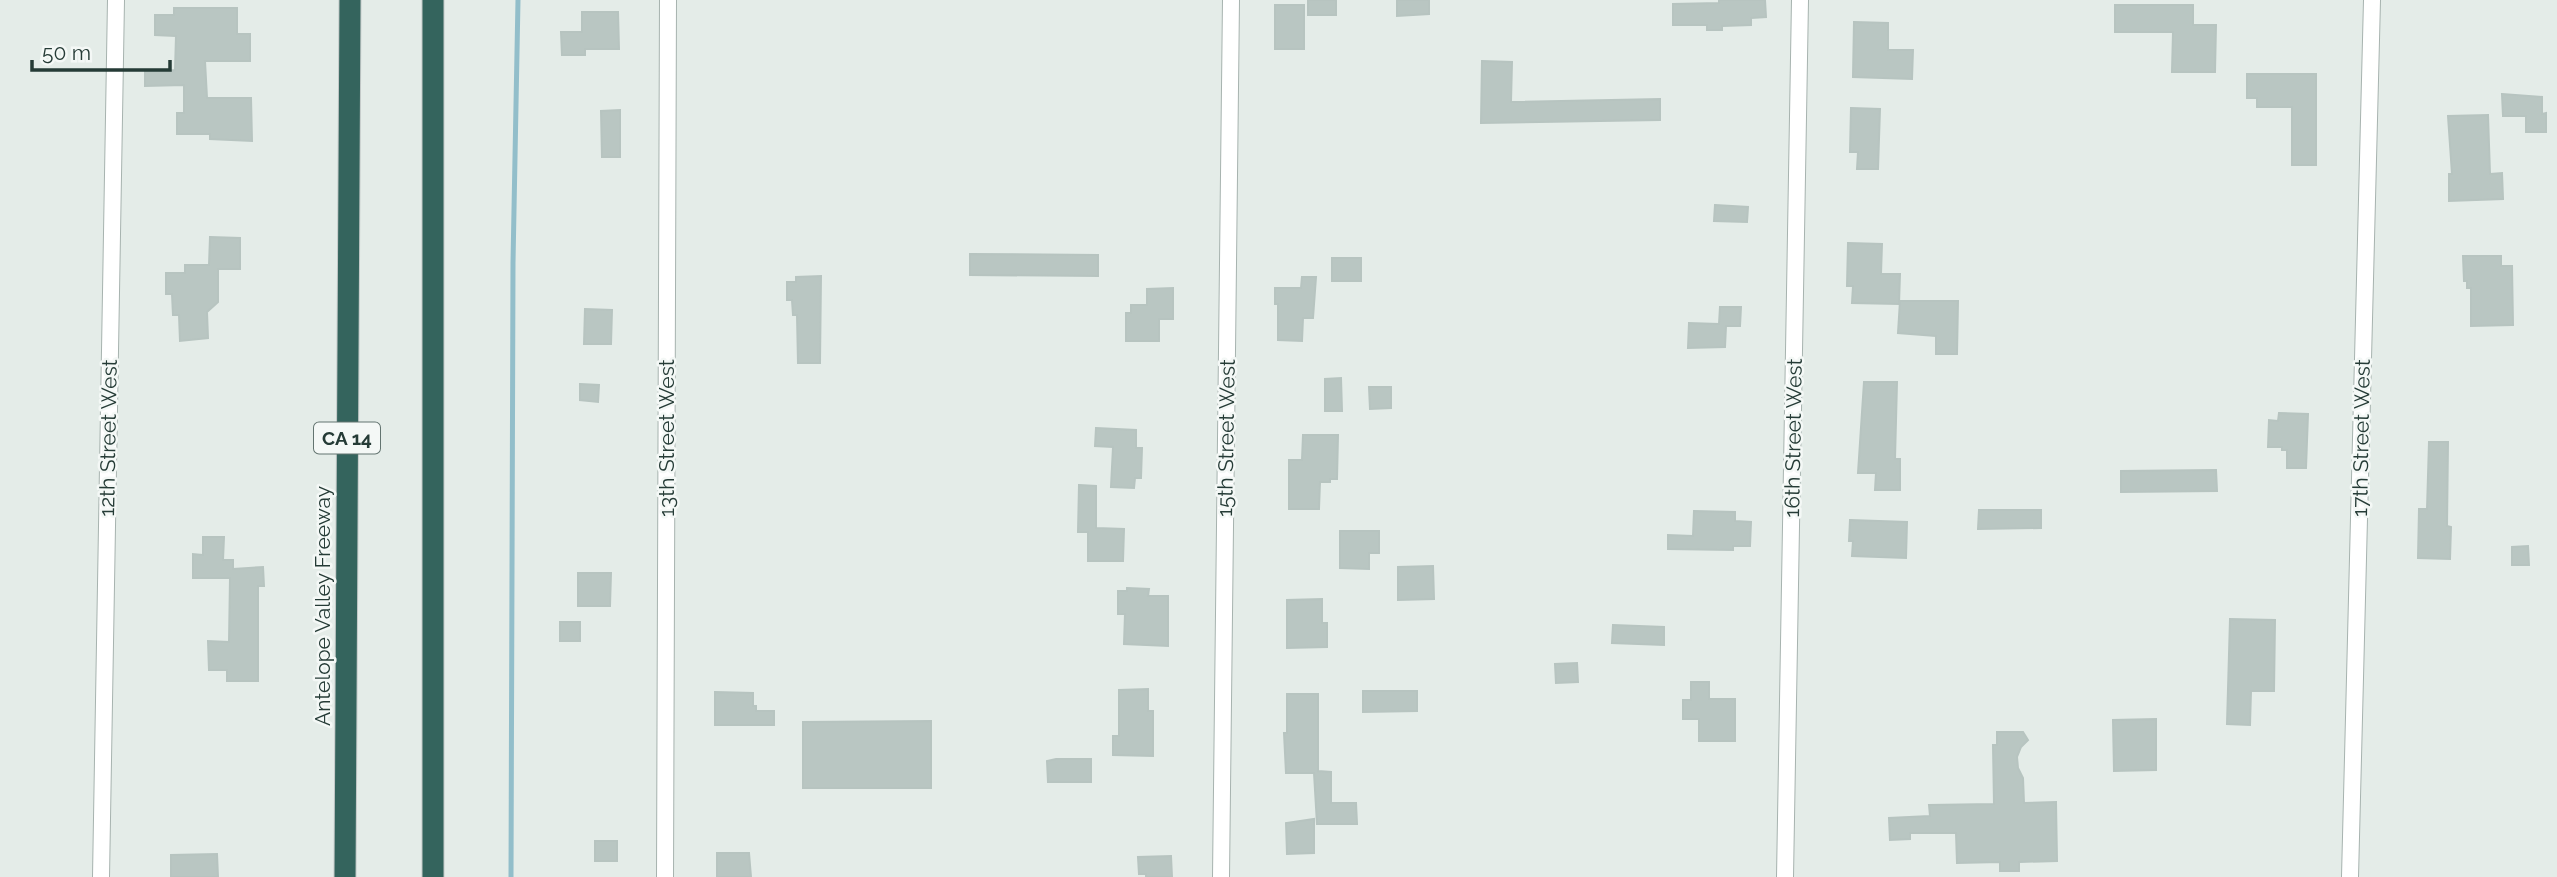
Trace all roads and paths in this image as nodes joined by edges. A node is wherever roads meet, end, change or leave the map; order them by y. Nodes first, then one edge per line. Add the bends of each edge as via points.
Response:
1 (116, 0) edge
2 (350, 0) edge
3 (433, 0) edge
4 (668, 0) edge
5 (1231, 0) edge
6 (1800, 0) edge
7 (2372, 0) edge
8 (101, 877) edge
9 (345, 877) edge
10 (433, 877) edge
11 (665, 877) edge
12 (1221, 877) edge
13 (1785, 877) edge
14 (2350, 877) edge

1 - 8 street, 12th Street West
2 - 9 highway, Antelope Valley Freeway / CA 14
3 - 10 highway
4 - 11 street, 13th Street West
5 - 12 street, 15th Street West
6 - 13 street, 16th Street West
7 - 14 street, 17th Street West

